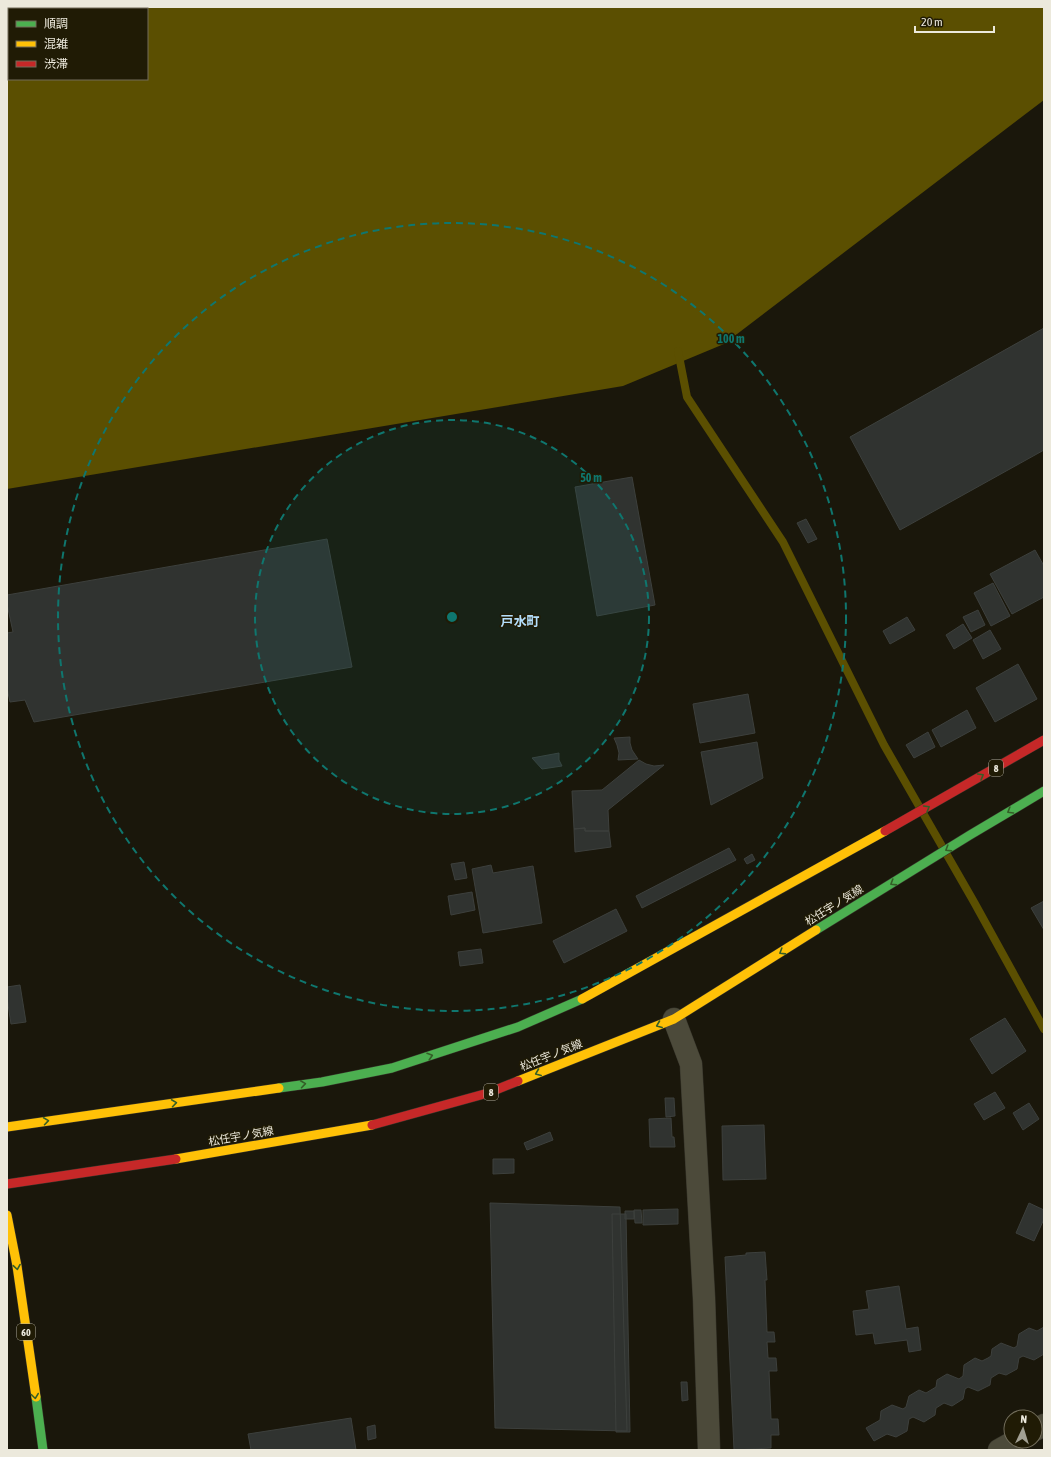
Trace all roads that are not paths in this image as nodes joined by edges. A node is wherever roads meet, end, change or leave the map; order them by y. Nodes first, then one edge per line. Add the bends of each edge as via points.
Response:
1 (1044, 740) edge
2 (1044, 791) edge
3 (674, 1019) junction
4 (7, 1127) edge
5 (7, 1184) edge
6 (7, 1215) edge
7 (43, 1450) edge
8 (709, 1450) edge

4 -> 1 main road, 8 via 322,1082 392,1068 518,1027 592,995
2 -> 3 main road, 松任宇ノ気線 / 8
3 -> 5 main road, 松任宇ノ気線 / 8 via 488,1093 363,1127 197,1156
3 - 8 street via 691,1064 704,1298
6 -> 7 main road, 60

